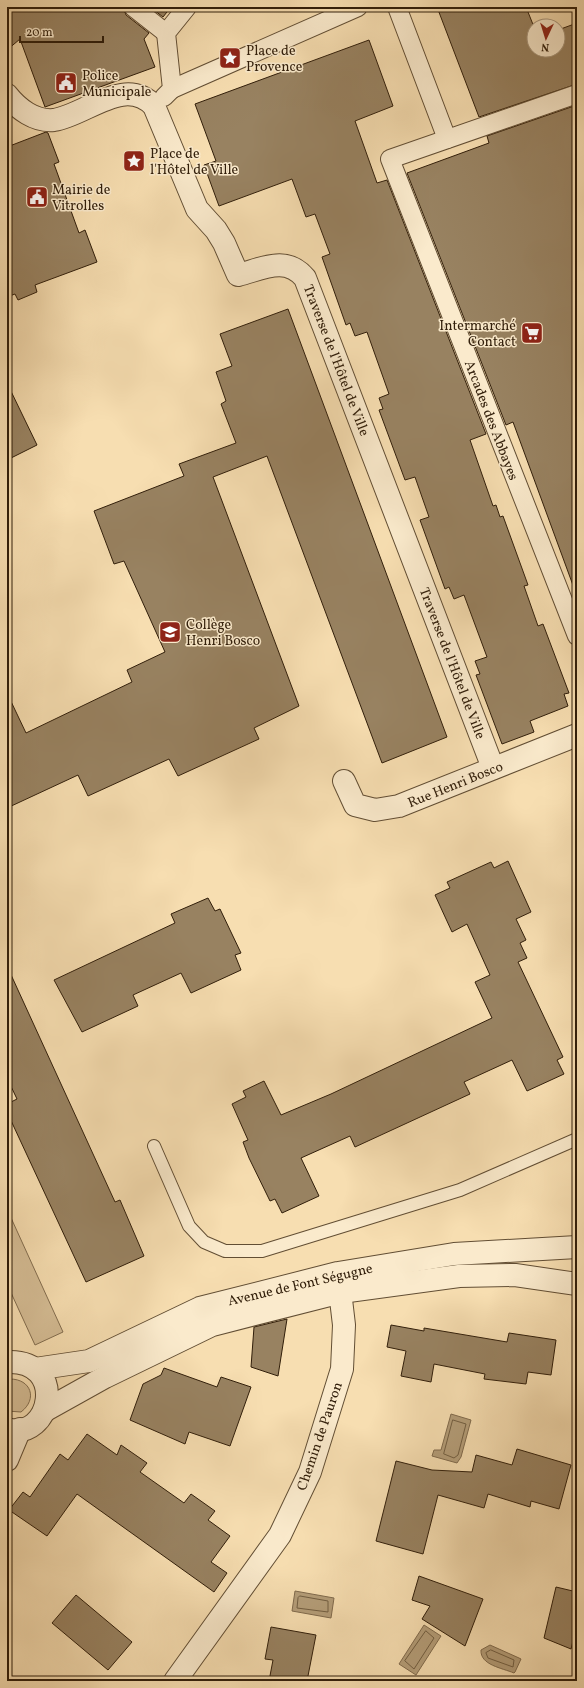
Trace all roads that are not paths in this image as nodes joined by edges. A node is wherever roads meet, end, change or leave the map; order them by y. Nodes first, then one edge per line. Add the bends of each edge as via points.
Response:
1 (133, 7) edge
2 (187, 7) edge
3 (358, 7) edge
4 (397, 7) edge
5 (166, 32) junction
6 (172, 89) junction
7 (577, 94) edge
8 (7, 95) edge
9 (154, 106) junction
10 (447, 139) junction
11 (577, 636) edge
12 (577, 736) edge
13 (493, 768) junction
14 (344, 781) dead end
15 (577, 1139) edge
16 (154, 1146) dead end
17 (577, 1247) edge
18 (340, 1283) junction
19 (577, 1284) edge
20 (7, 1362) edge
21 (36, 1369) junction
22 (44, 1411) junction
23 (14, 1429) edge
24 (7, 1460) edge
25 (175, 1681) edge

1 - 5 street
2 - 5 street
3 - 6 street
4 - 10 street
5 - 6 street
6 - 9 street
7 - 10 street
8 - 9 street via 25,113 54,120 123,94 137,94
9 - 13 street, Traverse de l'Hôtel de Ville via 197,209 216,230 238,275 278,264 299,270 305,278
10 - 11 street, Arcades des Abbayes via 390,159
12 - 13 street, Rue Henri Bosco
13 - 14 street, Rue Henri Bosco via 398,806 375,810 355,805
15 - 16 lane via 460,1190 262,1252 225,1251 204,1242 189,1226
17 - 18 street, Avenue de Font Ségugne via 454,1254
18 - 19 street, Avenue de Font Ségugne via 515,1275
18 - 21 street, Avenue de Font Ségugne via 200,1308 89,1361
18 - 22 street, Avenue de Font Ségugne via 212,1325 105,1377
18 - 25 street, Chemin de Pauron via 344,1325 342,1369 310,1472 280,1535
20 - 21 street via 27,1364
21 - 22 street via 47,1389 48,1400
22 - 23 street via 30,1426
23 - 24 street

